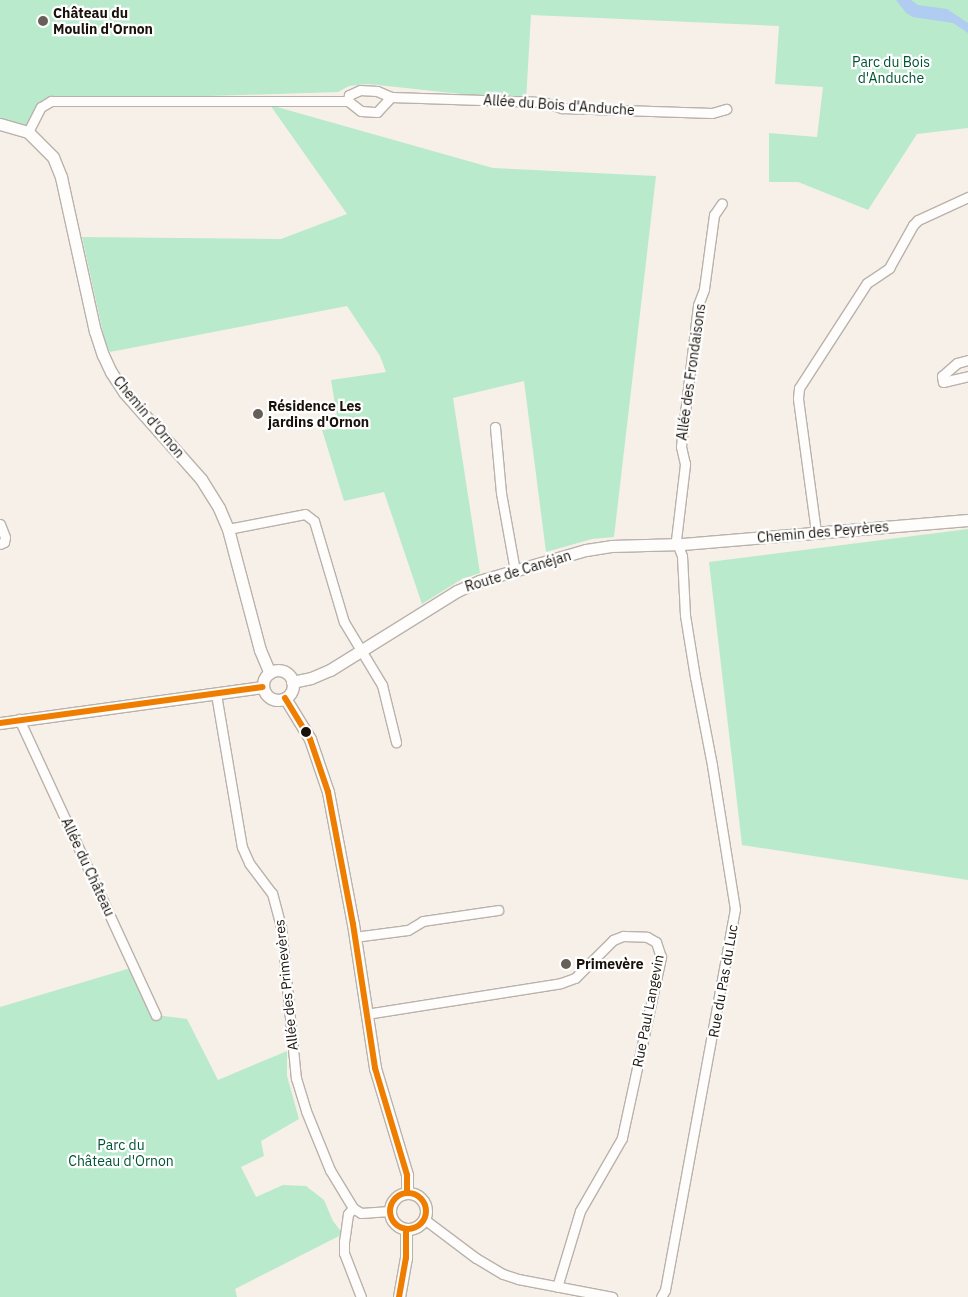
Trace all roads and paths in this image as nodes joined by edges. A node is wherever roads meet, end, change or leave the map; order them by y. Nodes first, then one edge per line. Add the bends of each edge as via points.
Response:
1 (391, 97) junction
2 (348, 101) junction
3 (726, 110) dead end
4 (0, 124) edge
5 (28, 132) junction
6 (968, 197) edge
7 (722, 203) dead end
8 (968, 360) edge
9 (968, 376) edge
10 (495, 427) dead end
11 (968, 520) edge
12 (0, 524) edge
13 (228, 529) junction
14 (816, 532) junction
15 (0, 544) edge
16 (678, 544) junction
17 (515, 570) junction
18 (362, 652) junction
19 (270, 673) junction
20 (292, 682) junction
21 (263, 687) junction
22 (216, 694) junction
23 (285, 698) junction
24 (19, 719) junction
25 (0, 723) edge
26 (396, 742) dead end
27 (498, 910) dead end
28 (354, 937) junction
29 (366, 1014) junction
30 (156, 1015) dead end
31 (407, 1193) junction
32 (353, 1208) junction
33 (390, 1211) junction
34 (424, 1220) junction
35 (406, 1229) junction
36 (557, 1287) junction
37 (361, 1297) edge
38 (399, 1297) edge
39 (612, 1297) edge
40 (661, 1297) edge

1 - 2 street, Allée du Bois d'Anduche via 377,91 360,90 350,94
1 - 2 street via 377,112 361,111
1 - 3 street, Allée du Bois d'Anduche via 543,102 562,108 712,113
2 - 5 street via 52,101 41,107
4 - 5 street, Chemin d'Ornon
5 - 13 street, Chemin d'Ornon via 44,146 59,168 95,331 111,372 124,392 206,486
6 - 14 street via 913,225 889,268 868,283 799,388
7 - 16 street, Allée des Frondaisons via 714,215 704,289 698,305 681,446 685,464
8 - 9 street via 957,363 942,376 943,382
10 - 17 street via 501,493
11 - 14 street, Chemin des Peyrères
12 - 15 street via 5,537
13 - 18 street via 305,514 314,520 344,622
13 - 19 street, Chemin d'Ornon via 260,650
14 - 16 street, Chemin des Peyrères
16 - 17 street, Route de Canéjan via 611,546
16 - 40 street, Rue du Pas du Luc via 682,556 685,615 694,677 735,909 665,1290
17 - 18 street, Route de Canéjan via 456,590
18 - 20 street, Route de Canéjan via 323,673
18 - 26 street via 382,685
19 - 20 street via 283,671
19 - 21 street via 264,679
20 - 23 street via 291,692
21 - 22 street
21 - 23 street via 271,698
22 - 24 street
22 - 32 street, Allée des Primevères via 242,847 272,893 281,926 296,1078 330,1170
23 - 28 street via 310,739 328,792
24 - 25 street
24 - 30 street, Allée du Château
27 - 28 street via 423,921 408,930
28 - 29 street
29 - 31 street via 380,1089 407,1175
29 - 36 street, Rue Paul Langevin via 561,984 575,978 613,940 623,936 647,937 656,942 661,957 622,1138 580,1210
31 - 33 street via 395,1199
31 - 34 street via 417,1196 424,1204
32 - 33 street via 361,1212
32 - 37 street via 348,1214 344,1253
33 - 35 street via 396,1225
34 - 35 street via 416,1227
34 - 36 street via 503,1274
35 - 38 street via 406,1258
36 - 39 street

